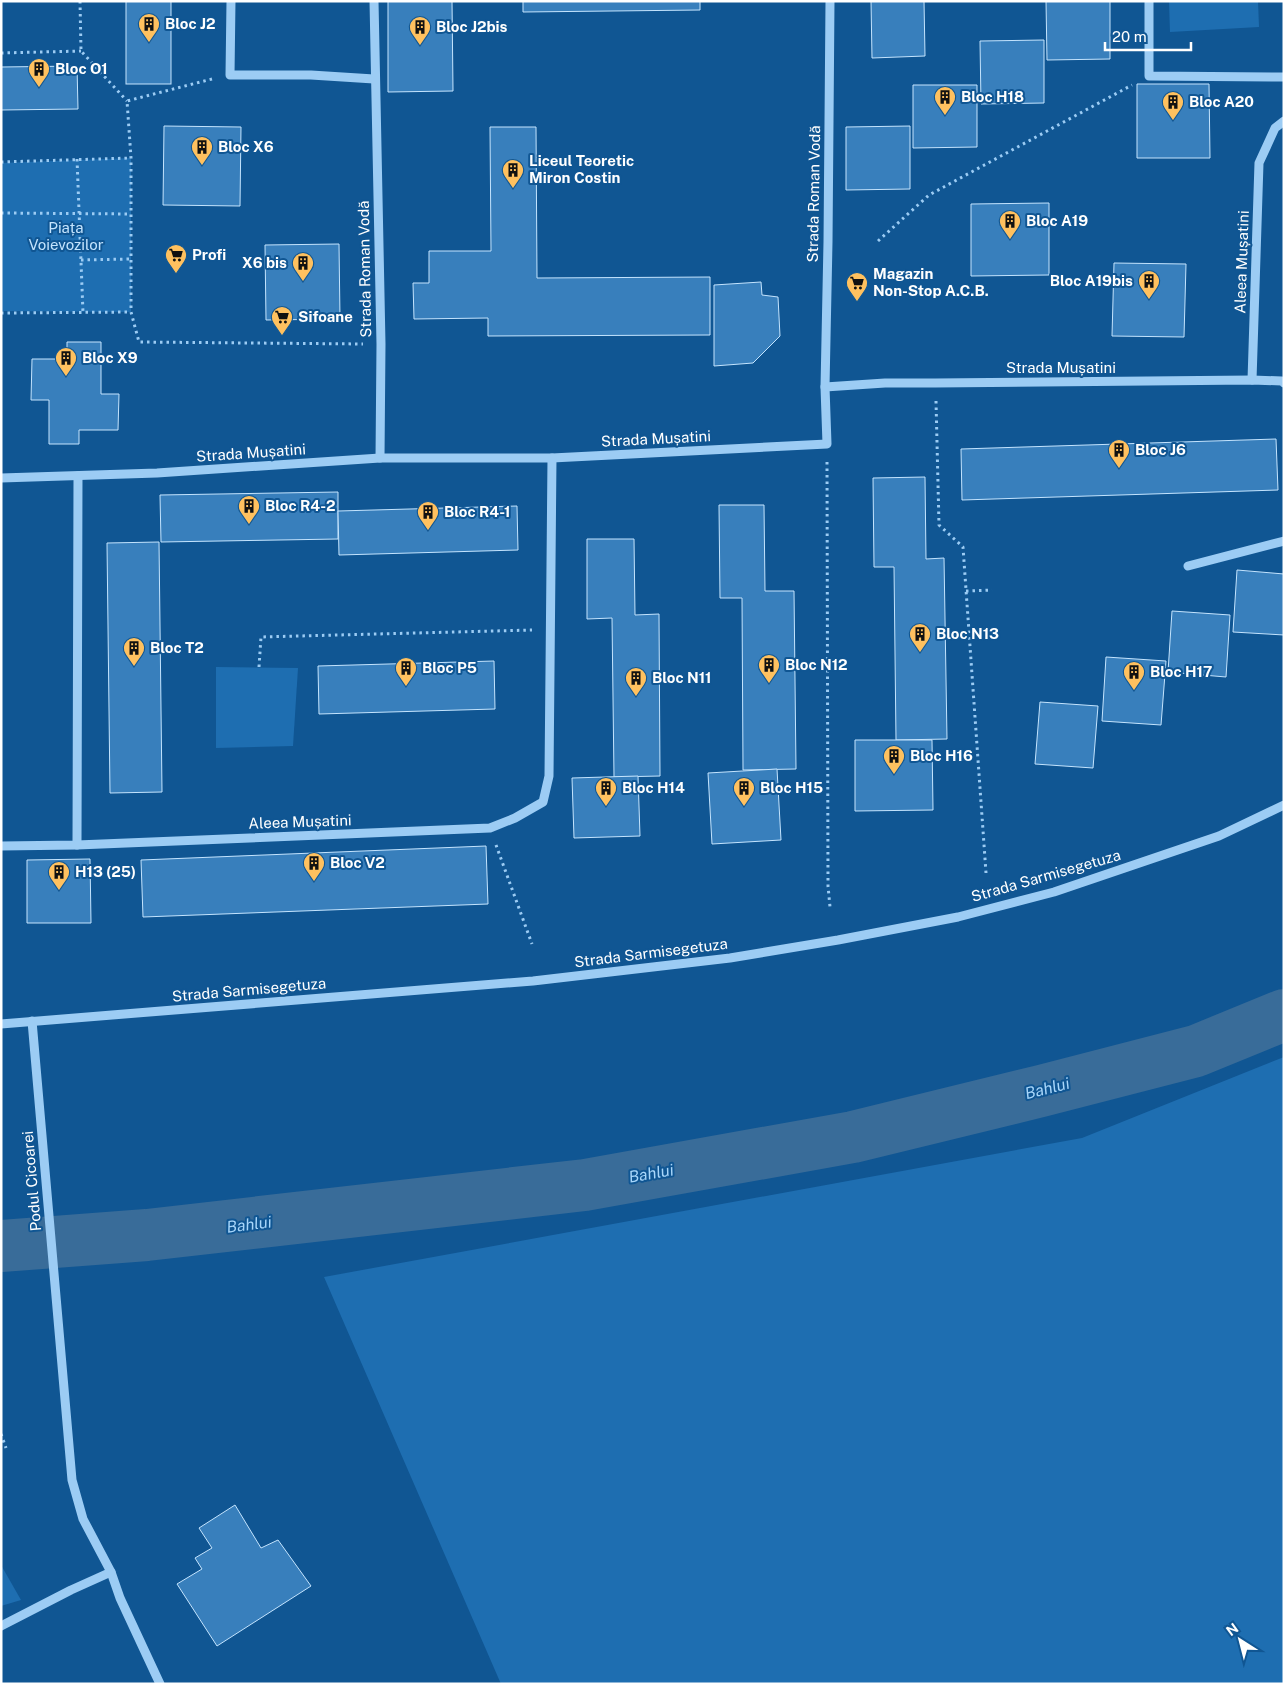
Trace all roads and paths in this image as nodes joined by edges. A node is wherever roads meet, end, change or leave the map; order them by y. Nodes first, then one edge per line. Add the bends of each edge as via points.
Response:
1 (80, 1) edge
2 (231, 1) edge
3 (374, 1) edge
4 (830, 1) edge
5 (1148, 1) edge
6 (81, 51) junction
7 (1, 53) edge
8 (230, 74) junction
9 (1150, 76) junction
10 (1284, 77) edge
11 (374, 79) junction
12 (127, 101) junction
13 (1284, 121) edge
14 (132, 158) junction
15 (77, 159) junction
16 (1, 162) edge
17 (1, 214) edge
18 (80, 214) junction
19 (132, 214) junction
20 (878, 241) dead end
21 (132, 259) junction
22 (81, 260) junction
23 (131, 312) junction
24 (1, 313) edge
25 (84, 313) junction
26 (381, 344) junction
27 (1252, 380) junction
28 (935, 383) junction
29 (1284, 383) edge
30 (824, 387) junction
31 (827, 444) junction
32 (380, 458) junction
33 (552, 458) junction
34 (78, 476) junction
35 (1, 478) edge
36 (1284, 541) edge
37 (1188, 566) dead end
38 (992, 590) dead end
39 (966, 591) junction
40 (550, 630) junction
41 (259, 667) dead end
42 (1284, 805) edge
43 (490, 828) junction
44 (77, 845) junction
45 (1, 846) edge
46 (986, 873) dead end
47 (830, 906) dead end
48 (532, 944) dead end
49 (32, 1021) junction
50 (1, 1024) edge
51 (1, 1434) edge
52 (6, 1448) dead end
53 (111, 1572) junction
54 (1, 1626) edge
55 (160, 1684) edge

1 - 6 path
2 - 8 street
3 - 11 street, Strada Roman Vodă
4 - 30 street, Strada Roman Vodă
5 - 9 street
6 - 7 path
6 - 12 path
8 - 11 street via 311,74
8 - 12 path
9 - 10 street
9 - 20 path via 929,195
11 - 26 street, Strada Roman Vodă
12 - 14 path
13 - 27 street, Aleea Mușatini via 1275,128 1259,163
14 - 15 path
14 - 19 path
15 - 16 path
15 - 18 path
17 - 18 path
18 - 19 path
18 - 22 path
19 - 21 path
21 - 22 path
21 - 23 path
22 - 25 path
23 - 25 path
23 - 26 path via 139,342
24 - 25 path
26 - 32 street, Strada Roman Vodă
27 - 28 street, Strada Mușatini
27 - 29 street
28 - 30 street, Strada Mușatini
28 - 39 path via 939,525 963,547
30 - 31 street
31 - 33 street, Strada Mușatini
31 - 47 path
32 - 33 street, Strada Mușatini
32 - 34 street, Strada Mușatini via 157,474
33 - 40 street, Aleea Mușatini
34 - 35 street, Strada Mușatini
34 - 44 street
36 - 37 street
38 - 39 path
39 - 46 path
40 - 41 path via 261,637
40 - 43 street, Aleea Mușatini via 549,776 542,802
42 - 49 street, Strada Sarmisegetuza via 1219,836 1054,892 958,917 838,940 730,958 533,980
43 - 44 street, Aleea Mușatini
43 - 48 path
44 - 45 street
49 - 50 street, Strada Sarmisegetuza
49 - 53 street, Podul Cicoarei via 72,1480 83,1518
51 - 52 path
53 - 54 street
53 - 55 street, Podul Cicoarei

